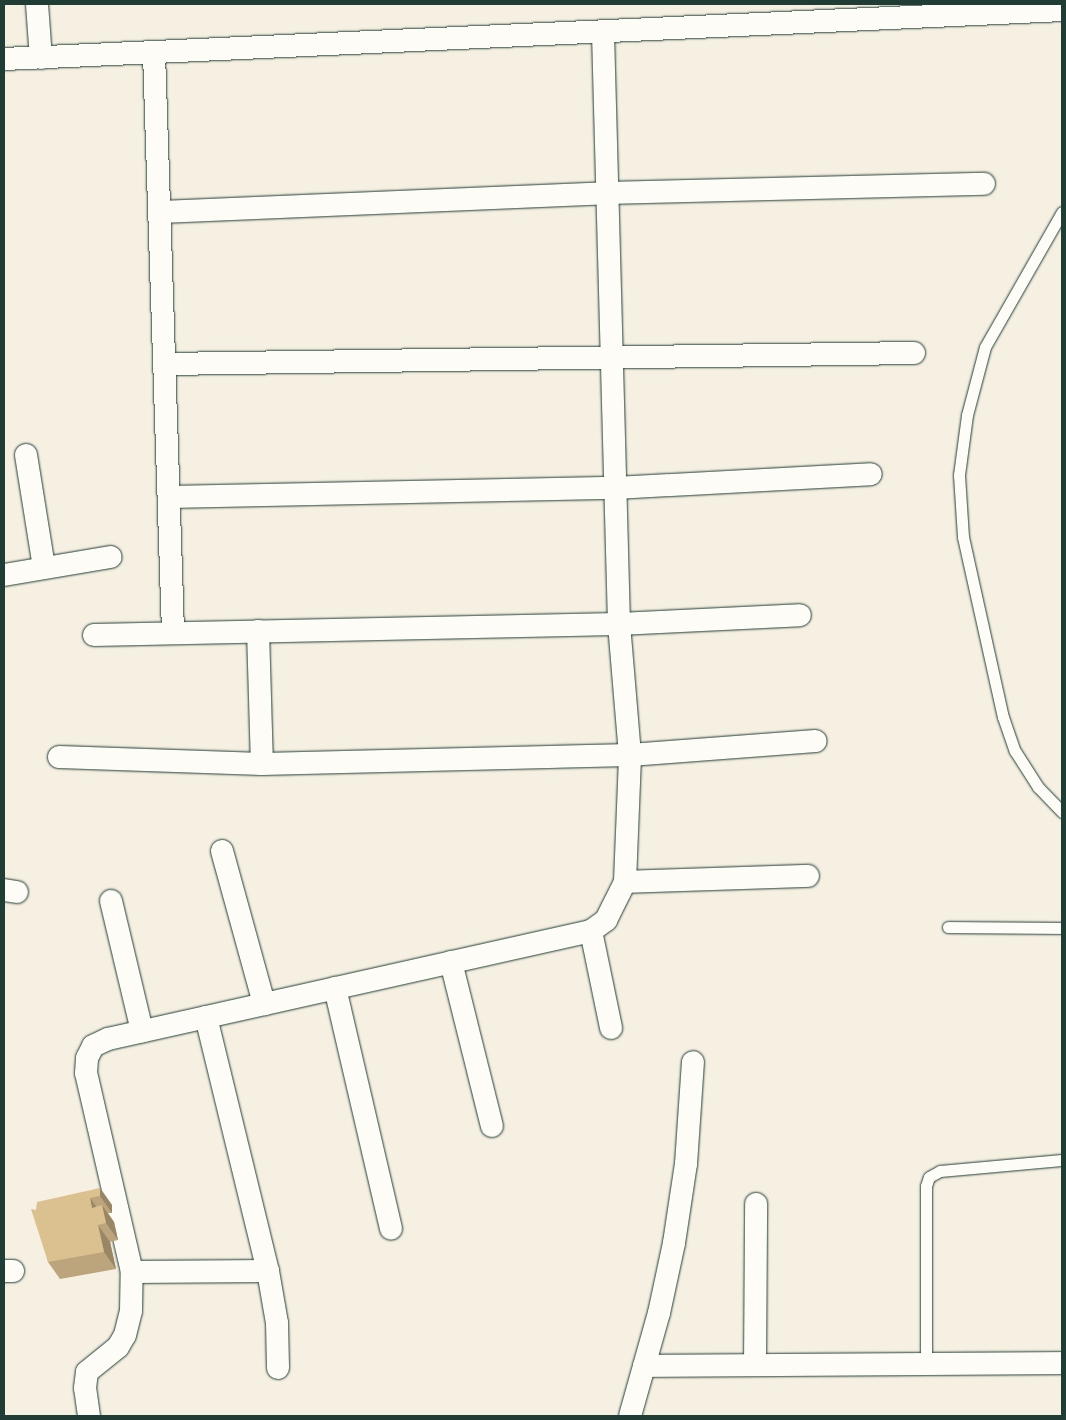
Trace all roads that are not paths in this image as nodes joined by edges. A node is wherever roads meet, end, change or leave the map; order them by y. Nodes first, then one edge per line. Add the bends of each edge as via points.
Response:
1 (37, 4) edge
2 (1062, 10) edge
3 (603, 32) junction
4 (154, 53) junction
5 (41, 58) junction
6 (4, 59) edge
7 (984, 184) dead end
8 (607, 193) junction
9 (160, 212) junction
10 (1062, 212) edge
11 (914, 353) dead end
12 (612, 356) junction
13 (164, 364) junction
14 (26, 455) dead end
15 (871, 474) dead end
16 (615, 488) junction
17 (169, 497) junction
18 (110, 557) dead end
19 (44, 568) junction
20 (4, 575) edge
21 (800, 615) dead end
22 (619, 624) junction
23 (258, 632) junction
24 (173, 633) junction
25 (94, 635) dead end
26 (814, 741) dead end
27 (630, 755) junction
28 (59, 757) dead end
29 (262, 764) junction
30 (1062, 812) edge
31 (222, 851) dead end
32 (808, 876) dead end
33 (625, 882) junction
34 (111, 901) dead end
35 (948, 927) dead end
36 (1062, 928) edge
37 (591, 931) junction
38 (451, 962) junction
39 (335, 988) junction
40 (264, 1004) junction
41 (206, 1017) junction
42 (611, 1028) dead end
43 (142, 1031) junction
44 (693, 1062) dead end
45 (492, 1126) dead end
46 (1062, 1160) edge
47 (756, 1204) dead end
48 (391, 1229) dead end
49 (268, 1271) junction
50 (132, 1272) junction
51 (1062, 1363) edge
52 (926, 1364) junction
53 (755, 1365) junction
54 (644, 1366) junction
55 (278, 1368) dead end
56 (89, 1416) edge
57 (630, 1416) edge

1 - 5 street
2 - 3 street
3 - 4 street
3 - 8 street
4 - 5 street
4 - 9 street
5 - 6 street
7 - 8 street
8 - 9 street
8 - 12 street
9 - 13 street
10 - 30 lane via 985,347 967,415 959,475 962,538 1003,717 1024,765 1038,787
11 - 12 street
12 - 13 street
12 - 16 street
13 - 17 street
14 - 19 street
15 - 16 street
16 - 17 street
16 - 22 street
17 - 24 street
18 - 19 street
19 - 20 street
21 - 22 street
22 - 23 street
22 - 27 street
23 - 24 street
23 - 29 street
24 - 25 street
26 - 27 street
27 - 29 street
27 - 33 street
28 - 29 street
31 - 40 street
32 - 33 street
33 - 37 street via 606,920
34 - 43 street
35 - 36 lane
37 - 38 street
37 - 42 street
38 - 39 street
38 - 45 street
39 - 40 street
39 - 48 street
40 - 41 street
41 - 43 street
41 - 49 street
43 - 50 street via 93,1046 87,1058 86,1073
44 - 54 street via 686,1164 674,1243
46 - 52 lane via 940,1171 930,1177 926,1186
47 - 53 street
49 - 50 street
49 - 55 street via 277,1323
50 - 56 street via 131,1311 125,1334 118,1347 87,1372 85,1388
51 - 52 street
52 - 53 street
53 - 54 street
54 - 57 street

